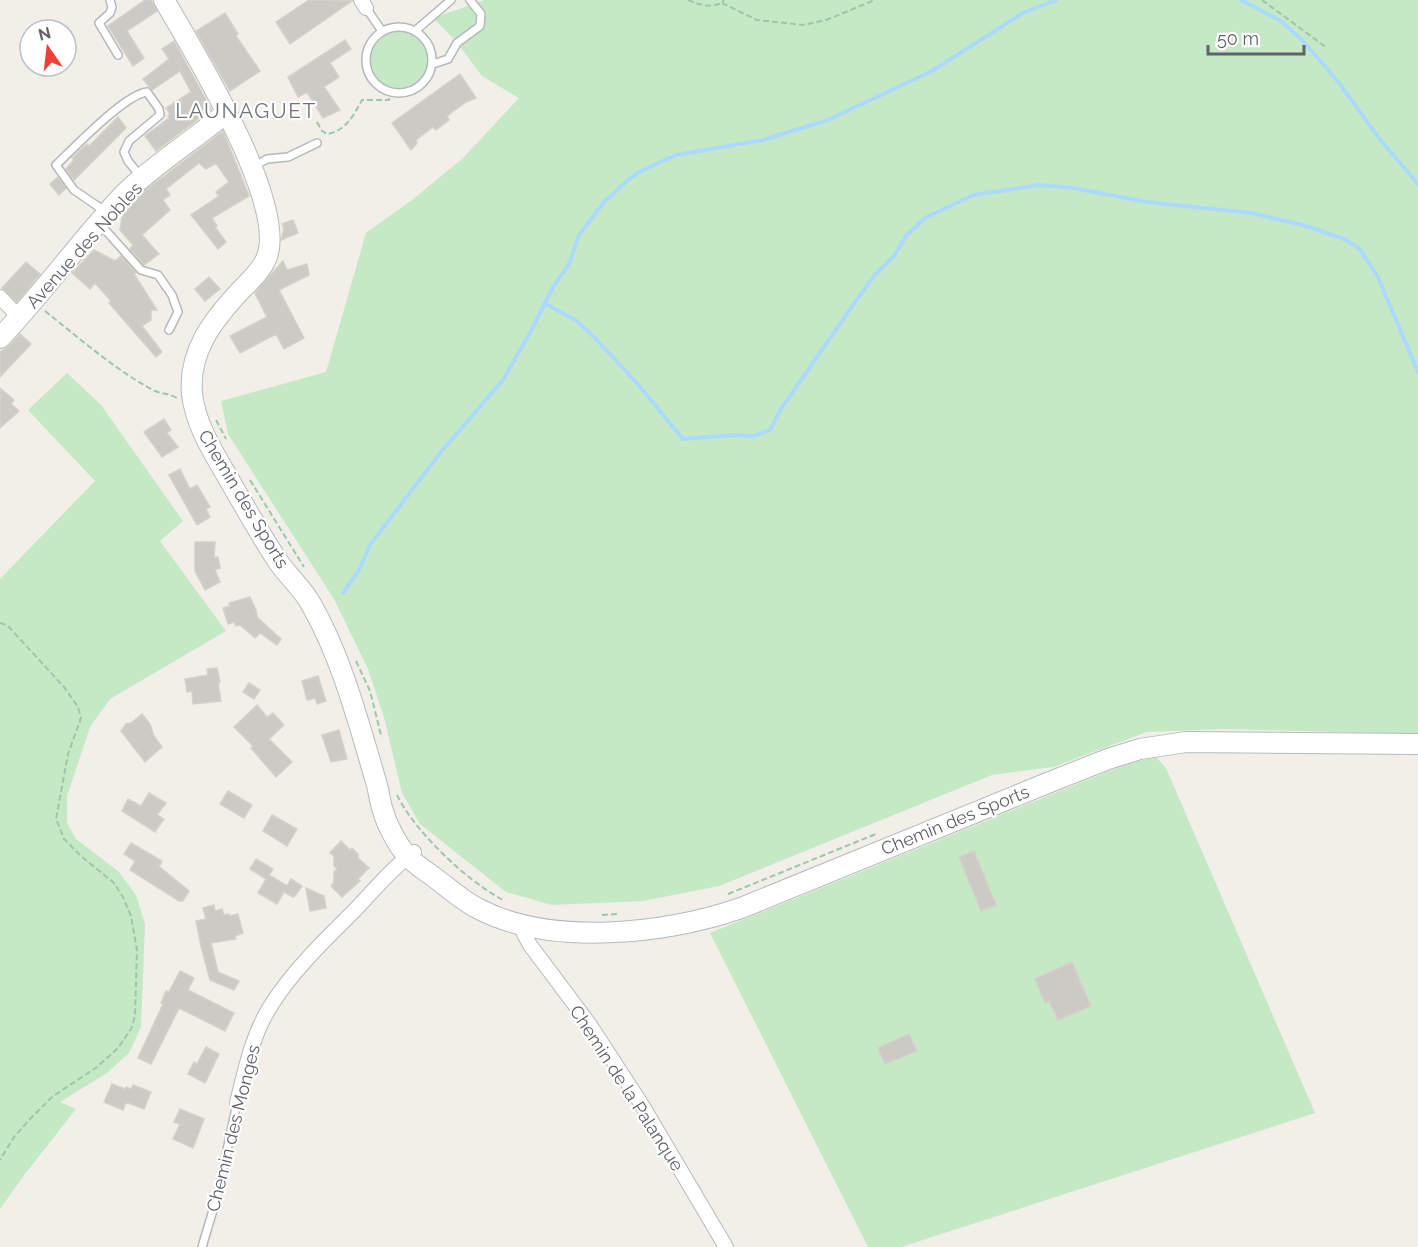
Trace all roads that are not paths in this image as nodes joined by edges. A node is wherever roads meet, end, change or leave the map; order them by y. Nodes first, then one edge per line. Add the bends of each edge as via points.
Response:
1 (110, 0) edge
2 (164, 0) edge
3 (451, 0) edge
4 (470, 0) edge
5 (363, 4) edge
6 (382, 31) junction
7 (415, 31) junction
8 (118, 56) dead end
9 (433, 64) junction
10 (227, 112) junction
11 (317, 143) dead end
12 (252, 167) junction
13 (142, 178) junction
14 (103, 218) junction
15 (0, 297) edge
16 (19, 318) junction
17 (169, 330) dead end
18 (0, 338) edge
19 (1418, 744) edge
20 (411, 854) junction
21 (524, 934) dead end
22 (237, 1103) joint
23 (202, 1247) edge
24 (726, 1247) edge

1 - 8 lane via 110,13 99,23
2 - 10 street, Chemin des Sports
3 - 7 lane
4 - 9 lane via 481,14 480,26 457,43 448,59
5 - 6 lane
6 - 7 lane via 406,27
6 - 9 lane via 373,39 366,63 376,84 390,92 411,91 422,85
7 - 9 lane via 427,40
10 - 12 street, Chemin des Sports
10 - 13 street, Avenue des Nobles
11 - 12 lane via 288,157 267,159
12 - 20 street, Chemin des Sports via 270,231 270,246 266,261 223,310 199,346 192,392 197,417 206,440 262,536 307,599 330,645 379,792
13 - 14 street, Avenue des Nobles
13 - 14 lane via 124,152 129,141 160,116 147,92 125,103 56,165 74,190
14 - 16 street, Avenue des Nobles
14 - 17 lane via 141,270 158,275 172,296 178,312
15 - 16 street
16 - 18 street, Avenue des Nobles
19 - 20 street, Chemin des Sports via 1163,744 1108,759 715,917 654,928 546,931 500,919
20 - 22 street, Chemin des Monges via 327,938 269,1007 252,1043
21 - 24 street, Chemin de la Palanque via 642,1105
22 - 23 lane, Chemin des Monges

